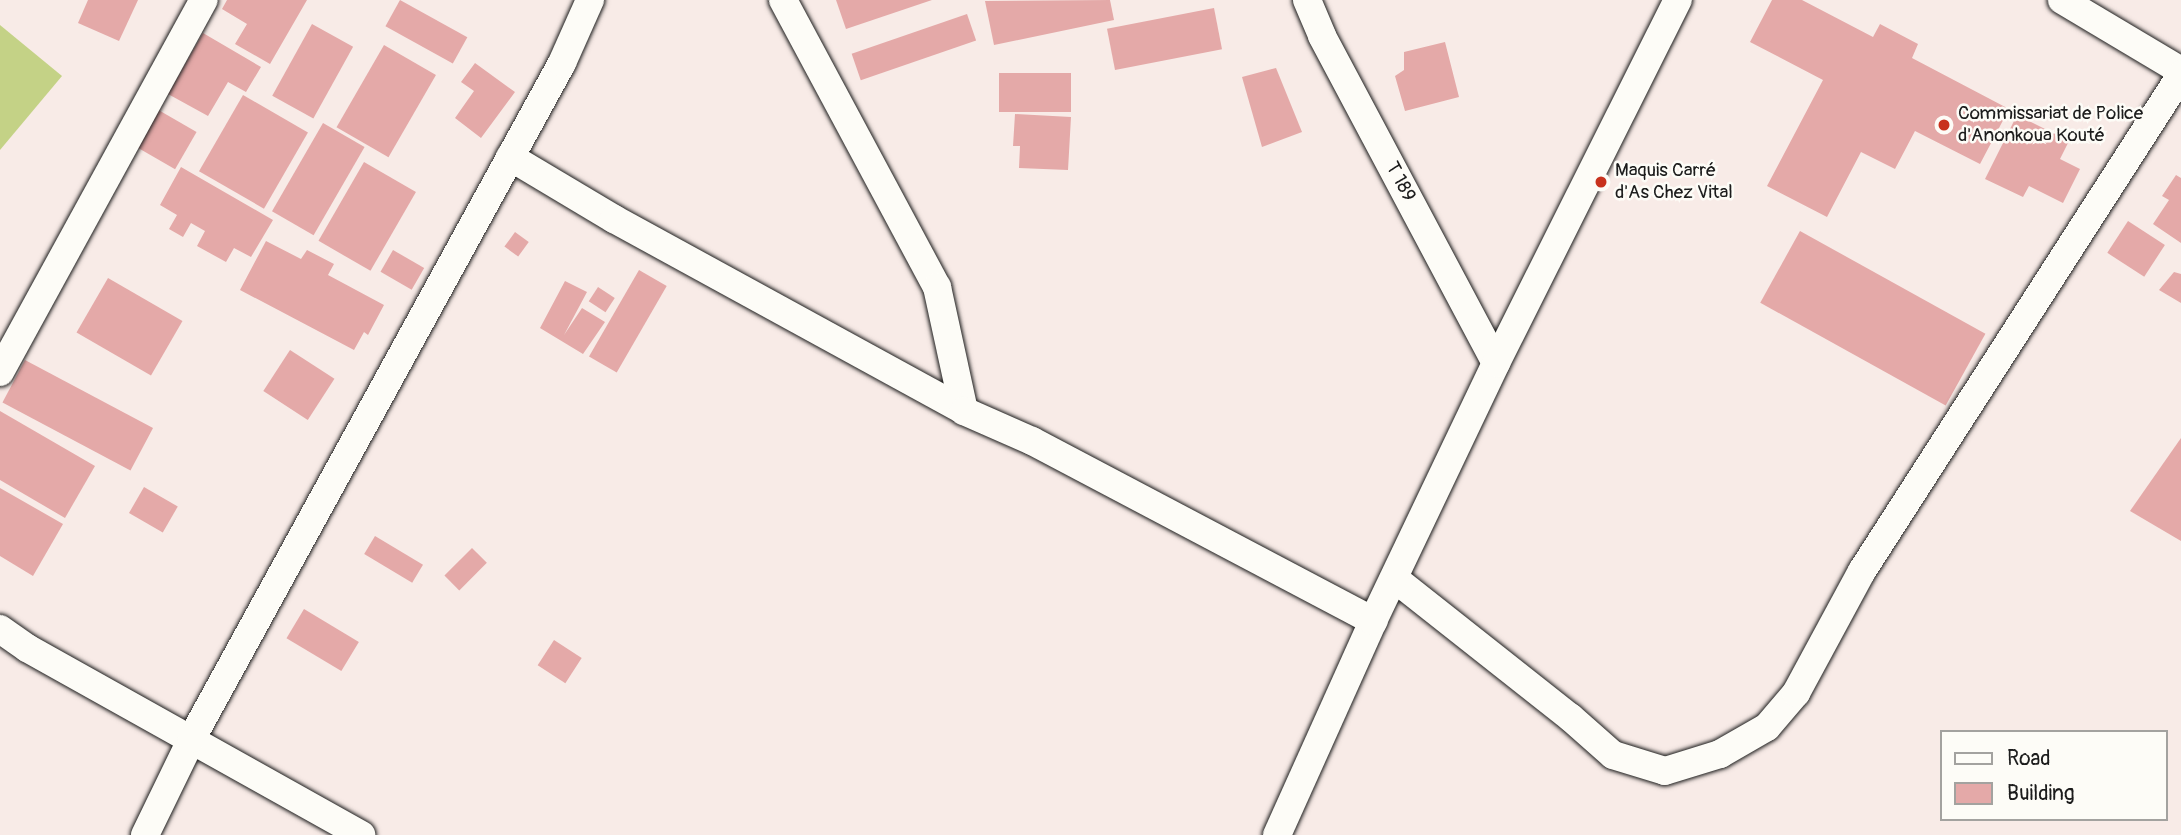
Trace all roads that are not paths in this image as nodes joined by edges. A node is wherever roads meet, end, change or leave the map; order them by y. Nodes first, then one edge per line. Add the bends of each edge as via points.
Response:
1 (204, 0) edge
2 (590, 0) edge
3 (783, 0) edge
4 (1307, 0) edge
5 (1678, 0) edge
6 (2062, 0) edge
7 (2181, 73) edge
8 (510, 157) junction
9 (1496, 363) junction
10 (0, 372) edge
11 (964, 411) junction
12 (1395, 579) junction
13 (1373, 621) junction
14 (0, 629) edge
15 (192, 738) junction
16 (145, 835) edge
17 (361, 835) edge
18 (1277, 835) edge

1 - 10 street
2 - 8 street via 562,63
3 - 11 street via 937,287
4 - 9 street, T 189
5 - 9 street
6 - 7 street
7 - 12 street via 1862,571 1796,693 1767,727 1720,754 1665,771 1613,755
8 - 11 street
8 - 15 street
9 - 12 street
11 - 13 street via 1032,441
12 - 13 street
13 - 18 street
14 - 15 street
15 - 16 street
15 - 17 street

